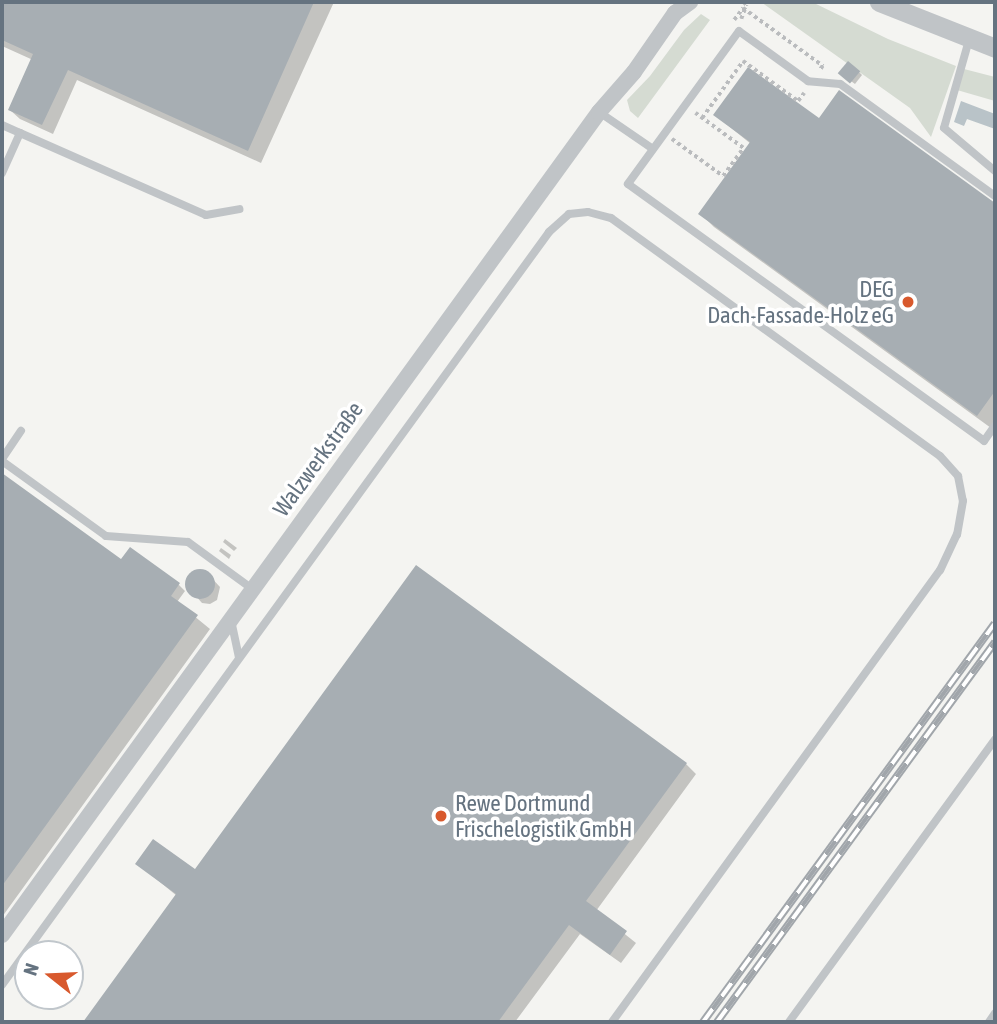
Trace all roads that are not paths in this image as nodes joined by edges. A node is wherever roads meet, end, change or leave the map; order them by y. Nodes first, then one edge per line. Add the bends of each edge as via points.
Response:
1 (690, 2) edge
2 (879, 2) edge
3 (676, 7) edge
4 (969, 38) junction
5 (995, 48) edge
6 (599, 112) junction
7 (2, 125) edge
8 (20, 133) junction
9 (653, 149) junction
10 (995, 171) edge
11 (2, 173) edge
12 (995, 196) edge
13 (239, 209) dead end
14 (995, 425) edge
15 (21, 431) dead end
16 (2, 460) edge
17 (251, 588) junction
18 (230, 617) junction
19 (239, 657) junction
20 (995, 739) edge
21 (2, 935) edge
22 (2, 985) edge
23 (995, 1013) edge
24 (612, 1022) edge
25 (789, 1022) edge
26 (989, 1022) edge

1 - 3 street, Walzwerkstraße
2 - 4 street
3 - 6 street, Walzwerkstraße via 634,72
4 - 5 street
4 - 10 lane via 944,128
6 - 9 lane
6 - 17 street, Walzwerkstraße
7 - 8 lane
8 - 11 lane
8 - 13 lane via 206,215
9 - 12 lane via 739,31 812,82 840,83
9 - 14 lane via 628,184 984,441
15 - 16 lane
16 - 17 lane via 106,536 188,542
17 - 18 street, Walzwerkstraße
18 - 19 lane
18 - 21 street, Walzwerkstraße
19 - 22 lane
19 - 24 lane via 550,232 569,214 588,212 611,218 940,456 958,476 963,502 957,534 940,570
20 - 25 lane
23 - 26 lane

